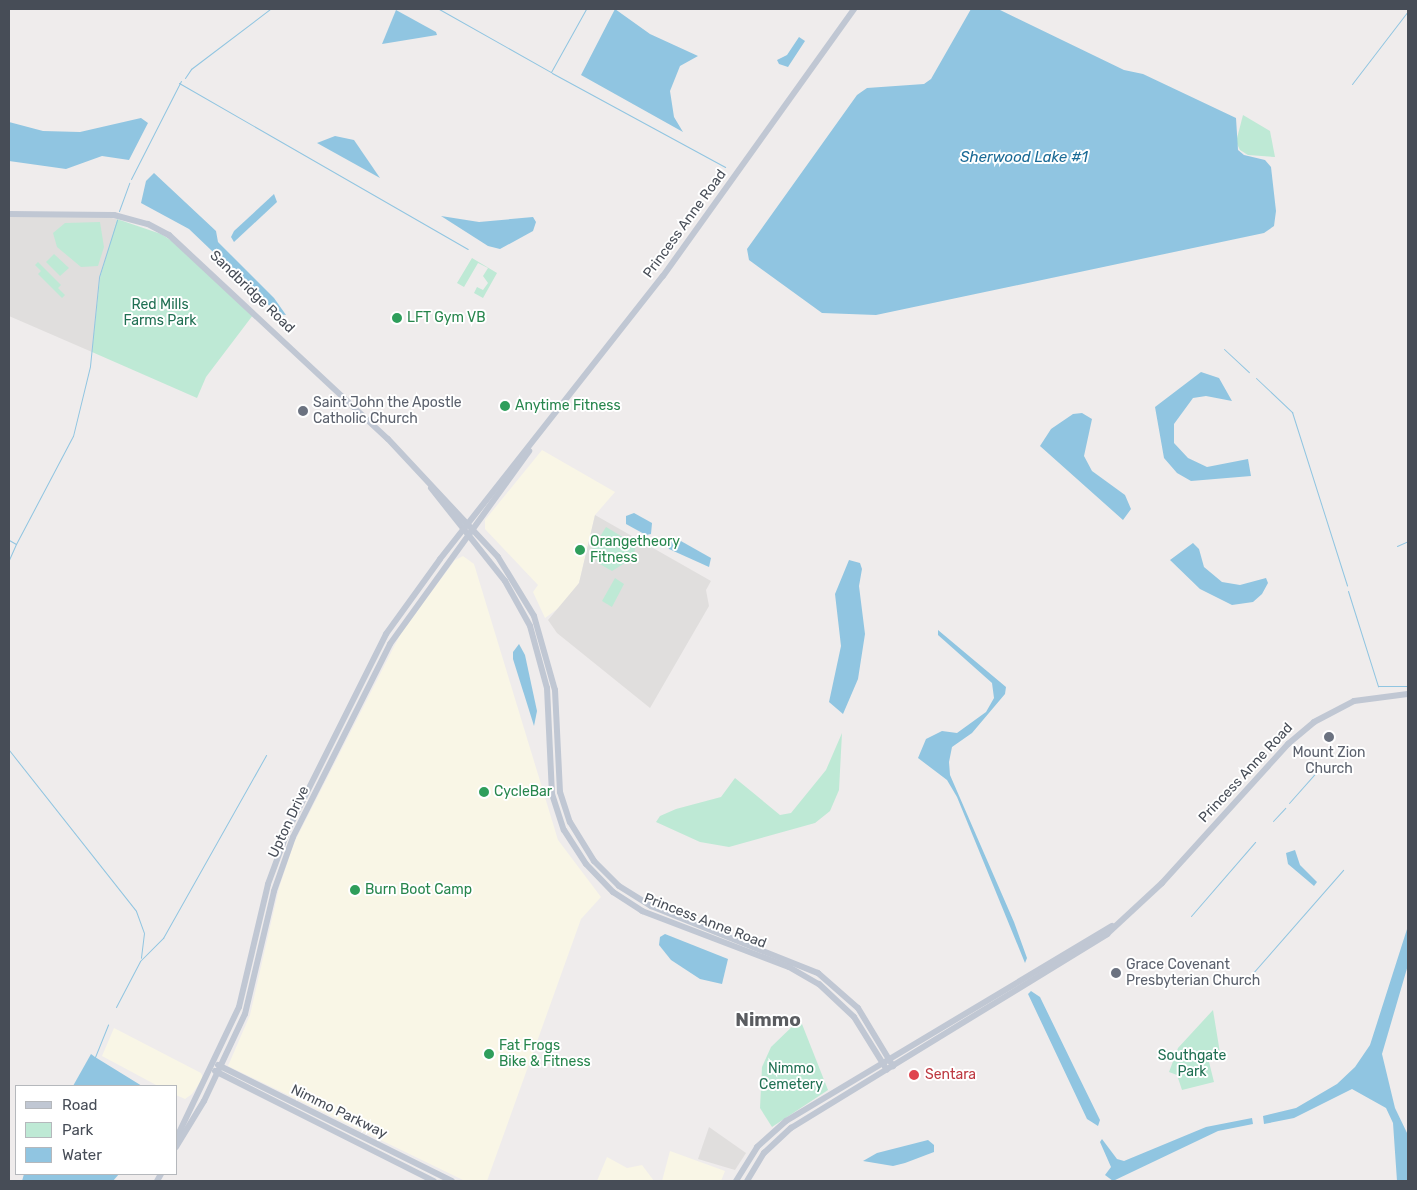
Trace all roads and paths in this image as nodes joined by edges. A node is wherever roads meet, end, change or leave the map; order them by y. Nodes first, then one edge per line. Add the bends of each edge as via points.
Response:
1 (854, 9) edge
2 (9, 214) edge
3 (431, 487) junction
4 (470, 526) junction
5 (466, 533) junction
6 (1408, 694) edge
7 (1129, 915) junction
8 (889, 1058) junction
9 (882, 1062) junction
10 (213, 1066) junction
11 (893, 1066) junction
12 (220, 1070) junction
13 (887, 1070) junction
14 (178, 1135) edge
15 (178, 1144) edge
16 (736, 1180) edge
17 (434, 1181) edge
18 (452, 1181) edge
19 (747, 1181) edge

1 - 4 main road, Princess Anne Road via 697,231
2 - 3 main road, Sandbridge Road via 114,215 148,224 175,239 388,439
3 - 4 main road, Sandbridge Road
3 - 5 main road, Sandbridge Road
4 - 5 main road, Princess Anne Road
4 - 8 main road, Princess Anne Road via 513,578 541,632 555,690 560,792 570,822 594,861 619,886 651,906 787,957 818,973 858,1008
5 - 9 main road, Princess Anne Road via 506,581 532,631 546,688 552,794 564,830 586,864 613,892 642,911 789,967 819,984 854,1017
5 - 10 main road, Upton Drive via 386,634 288,830 268,884 244,995
5 - 12 main road, Upton Drive via 390,644 293,837 274,891 252,992
6 - 7 main road, Princess Anne Road via 1354,701 1306,728
7 - 8 main road, Princess Anne Road
7 - 11 main road, Princess Anne Road via 1102,938
8 - 9 main road
8 - 11 main road, Princess Anne Road
9 - 13 main road, Princess Anne Road
9 - 16 main road via 770,1133
10 - 12 main road, Nimmo Parkway
10 - 14 main road, Upton Drive
11 - 13 main road
12 - 15 main road, Upton Drive
12 - 17 main road, Nimmo Parkway
12 - 18 main road, Nimmo Parkway
13 - 19 main road via 786,1132 759,1160

